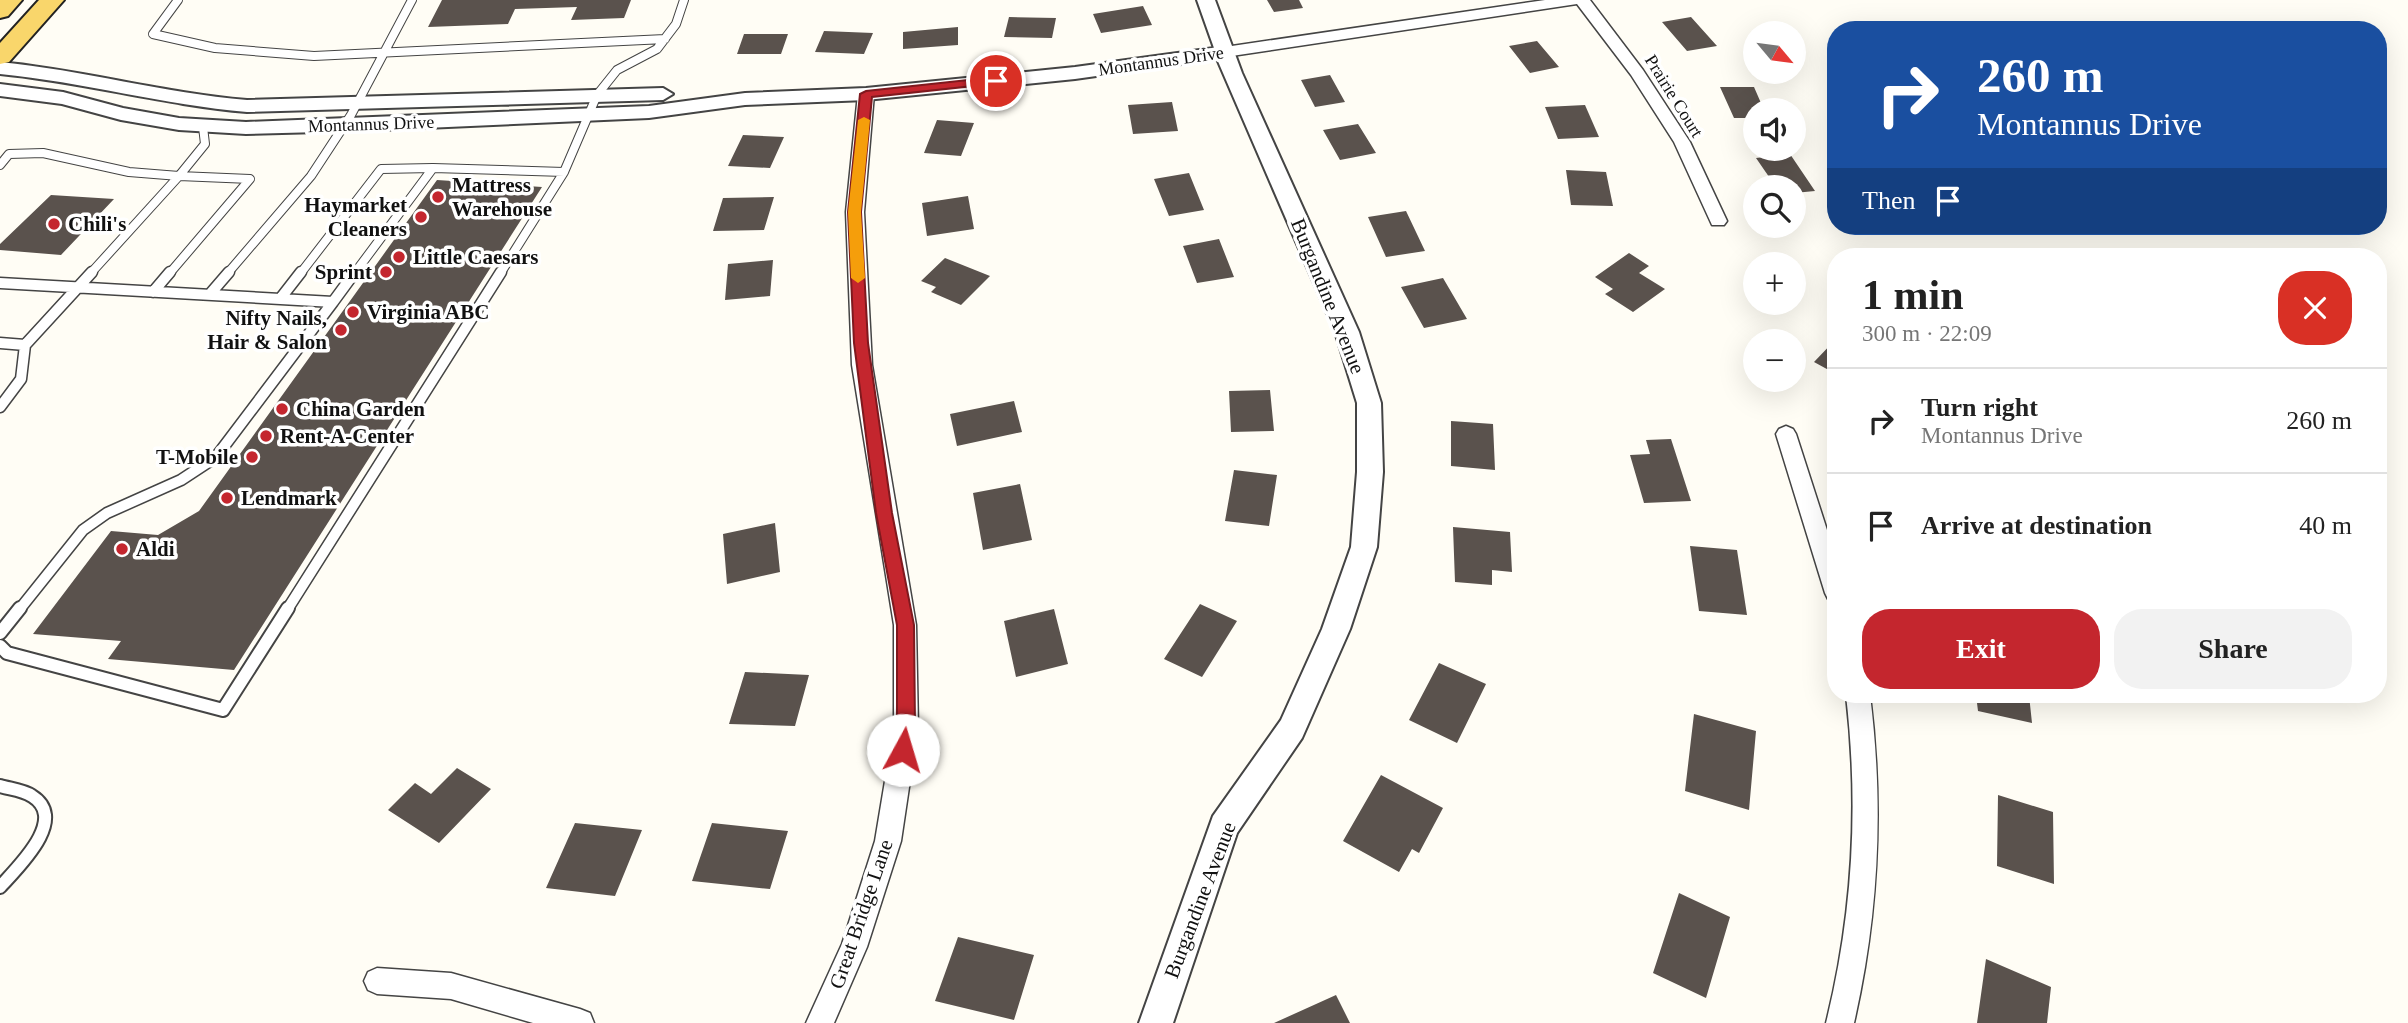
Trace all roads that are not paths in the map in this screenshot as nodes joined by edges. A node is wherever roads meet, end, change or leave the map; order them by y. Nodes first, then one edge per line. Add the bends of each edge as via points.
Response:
1 (10, 0) edge
2 (52, 0) edge
3 (178, 0) edge
4 (412, 0) edge
5 (684, 0) edge
6 (1206, 0) edge
7 (1575, 0) edge
8 (1583, 0) edge
9 (0, 11) edge
10 (665, 39) junction
11 (1225, 52) junction
12 (384, 53) junction
13 (0, 57) edge
14 (0, 68) edge
15 (0, 90) edge
16 (866, 94) junction
17 (597, 95) junction
18 (745, 99) junction
19 (358, 103) junction
20 (588, 115) junction
21 (345, 125) junction
22 (203, 127) junction
23 (0, 165) edge
24 (433, 168) junction
25 (564, 172) junction
26 (179, 176) junction
27 (1718, 221) dead end
28 (0, 283) edge
29 (76, 288) junction
30 (153, 292) junction
31 (211, 294) junction
32 (280, 299) junction
33 (333, 302) junction
34 (0, 343) edge
35 (25, 345) junction
36 (0, 407) edge
37 (1786, 434) dead end
38 (1827, 564) edge
39 (0, 634) edge
40 (0, 646) edge
41 (1859, 703) edge
42 (0, 786) edge
43 (0, 887) edge
44 (377, 981) dead end
45 (580, 1023) edge
46 (820, 1023) edge
47 (1156, 1023) edge
48 (1840, 1023) edge

1 - 9 main road
2 - 13 main road
3 - 12 lane via 153,34 215,48 314,56
4 - 12 lane
5 - 10 lane
6 - 11 street, Burgandine Avenue
7 - 11 street, Montannus Drive
8 - 27 street, Prairie Court via 1682,142
10 - 12 lane
10 - 17 lane via 657,50 617,70
11 - 16 street, Montannus Drive
11 - 47 street, Burgandine Avenue via 1347,332 1369,403 1370,472 1364,547 1336,629 1292,729 1224,826
12 - 19 lane
14 - 19 street, Montannus Drive via 213,104
15 - 22 street, Montannus Drive via 55,96 139,118
16 - 18 street, Montannus Drive
16 - 46 street, Great Bridge Lane via 855,212 862,365 905,625 906,727 888,841 854,947
17 - 18 street, Montannus Drive
17 - 19 street, Montannus Drive
17 - 20 lane
18 - 20 street, Montannus Drive via 677,110
19 - 21 lane
20 - 21 street, Montannus Drive
20 - 25 lane
21 - 22 street, Montannus Drive
21 - 31 lane via 312,176
22 - 26 lane via 203,148
23 - 26 lane via 9,154 43,153 129,172
24 - 25 lane
24 - 32 lane via 381,169
24 - 33 lane
25 - 40 lane via 223,710 7,653
26 - 29 lane
26 - 30 lane via 250,179
28 - 29 lane
29 - 30 lane
29 - 35 lane
30 - 31 lane
31 - 32 lane
32 - 33 lane
33 - 39 lane via 216,457 83,530
34 - 35 lane
35 - 36 lane via 26,371
37 - 38 street
41 - 48 street via 1866,746 1868,853 1855,966
42 - 43 lane via 34,796 44,809 45,821 39,839
44 - 45 street via 451,986

